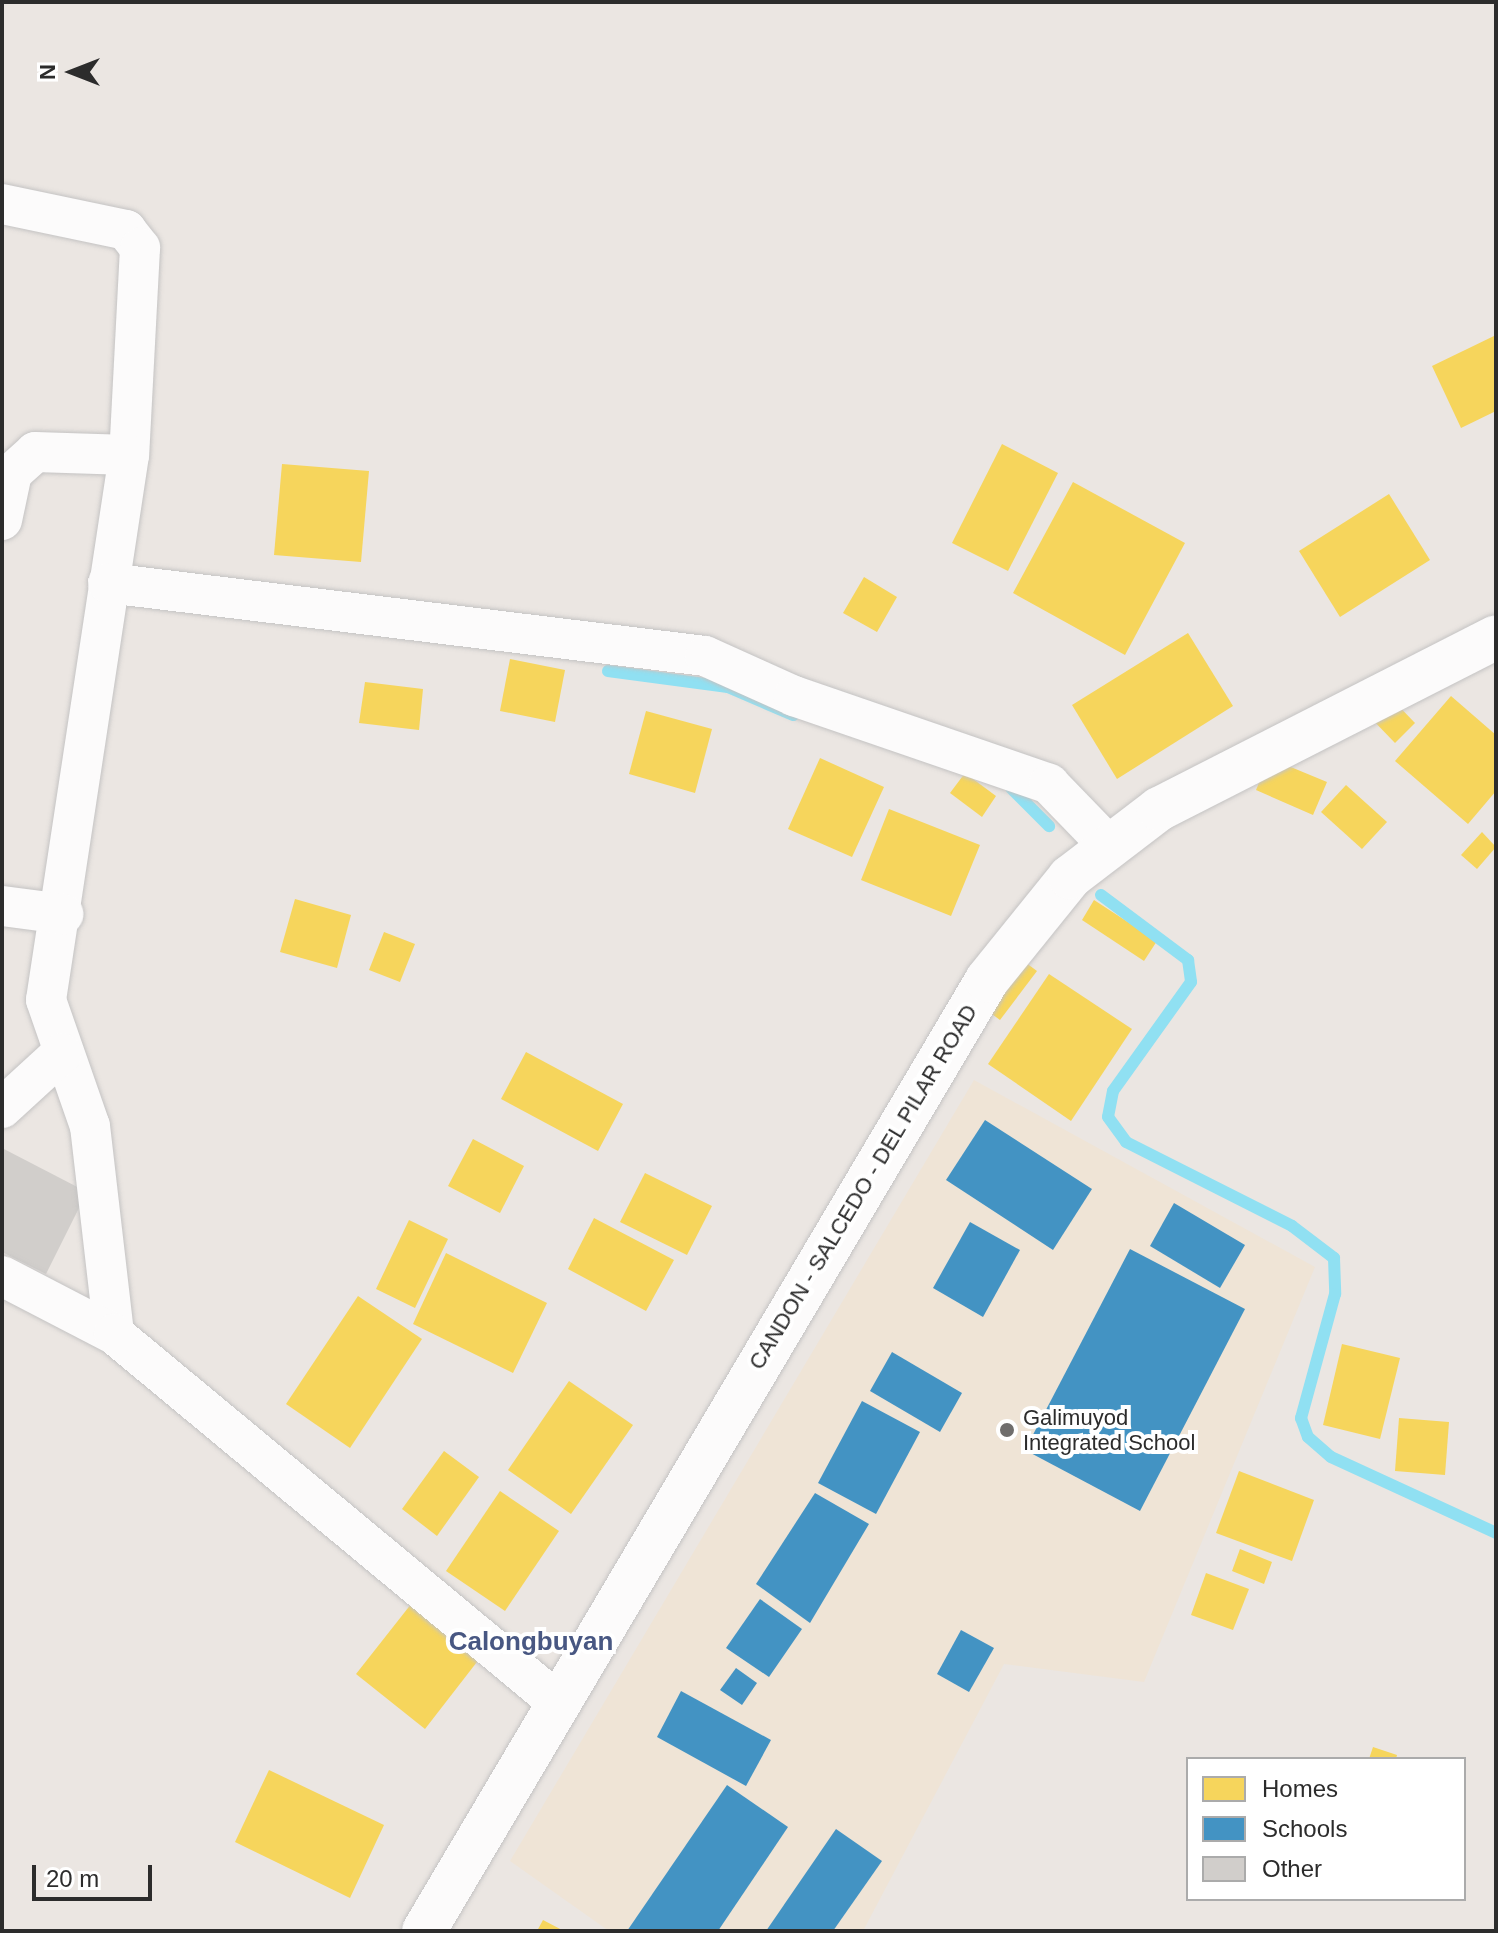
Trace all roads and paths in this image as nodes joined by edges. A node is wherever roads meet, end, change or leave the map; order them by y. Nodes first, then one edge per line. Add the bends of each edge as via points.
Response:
1 (2, 204) edge
2 (129, 455) junction
3 (2, 520) edge
4 (108, 583) junction
5 (1496, 637) edge
6 (1110, 847) junction
7 (2, 906) edge
8 (63, 914) junction
9 (62, 1053) junction
10 (2, 1108) edge
11 (2, 1276) edge
12 (114, 1334) junction
13 (555, 1700) junction
14 (424, 1931) edge

1 - 2 street via 126,230 140,248
2 - 3 street via 35,452 12,473
2 - 4 street
4 - 6 street via 705,656 807,701 1049,784
4 - 8 street
5 - 6 main road, CANDON - SALCEDO - DEL PILAR ROAD via 1159,809
6 - 13 main road, CANDON - SALCEDO - DEL PILAR ROAD via 1070,877 987,980
7 - 8 street
8 - 9 street via 46,1000
9 - 10 street
9 - 12 street via 90,1126
11 - 12 street
12 - 13 street
13 - 14 main road, CANDON - SALCEDO - DEL PILAR ROAD

